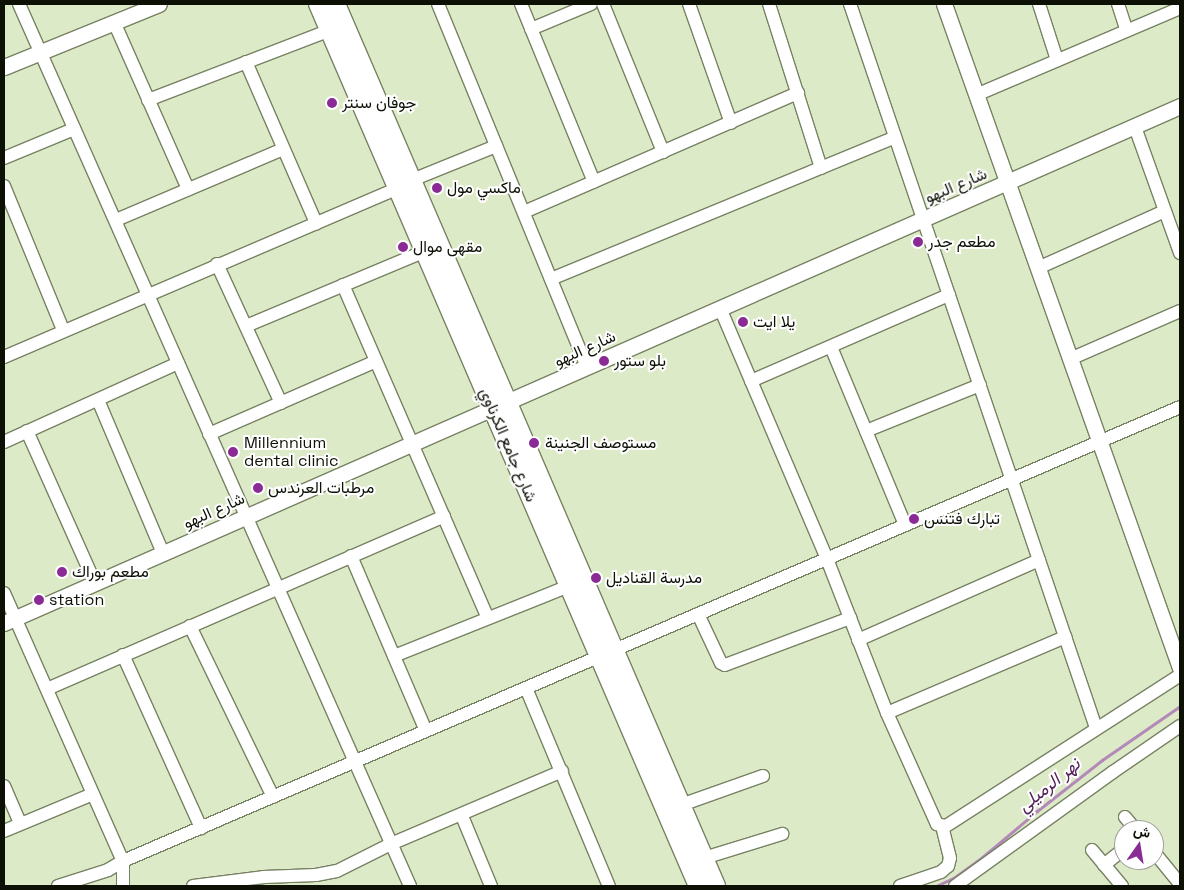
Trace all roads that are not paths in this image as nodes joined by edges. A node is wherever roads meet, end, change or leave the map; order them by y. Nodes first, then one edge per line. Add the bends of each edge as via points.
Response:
1 (19, 4) edge
2 (159, 4) edge
3 (318, 4) edge
4 (336, 4) edge
5 (438, 4) edge
6 (521, 4) edge
7 (591, 4) edge
8 (602, 4) edge
9 (689, 4) edge
10 (769, 4) edge
11 (850, 4) edge
12 (944, 4) edge
13 (1039, 4) edge
14 (1118, 4) edge
15 (1180, 8) edge
16 (114, 22) junction
17 (532, 29) junction
18 (330, 30) junction
19 (1127, 31) junction
20 (40, 52) junction
21 (1057, 60) junction
22 (246, 62) junction
23 (4, 67) edge
24 (798, 93) junction
25 (976, 94) junction
26 (148, 100) junction
27 (1180, 106) edge
28 (731, 123) junction
29 (1135, 126) junction
30 (74, 129) junction
31 (895, 137) junction
32 (496, 146) junction
33 (283, 148) junction
34 (662, 152) junction
35 (4, 158) edge
36 (821, 168) junction
37 (594, 182) junction
38 (1007, 182) junction
39 (405, 184) junction
40 (4, 186) edge
41 (188, 189) junction
42 (1165, 210) junction
43 (524, 212) junction
44 (923, 219) junction
45 (116, 220) junction
46 (316, 223) junction
47 (425, 251) junction
48 (1180, 253) edge
49 (217, 264) junction
50 (1038, 268) junction
51 (551, 279) junction
52 (343, 285) junction
53 (147, 294) junction
54 (949, 295) junction
55 (720, 308) junction
56 (1180, 311) edge
57 (246, 326) junction
58 (63, 330) junction
59 (831, 348) junction
60 (4, 357) edge
61 (1070, 359) junction
62 (376, 360) junction
63 (178, 363) junction
64 (587, 367) junction
65 (751, 381) junction
66 (980, 385) junction
67 (98, 400) junction
68 (281, 402) junction
69 (500, 405) junction
70 (1179, 412) edge
71 (27, 431) junction
72 (866, 431) junction
73 (209, 434) junction
74 (4, 442) edge
75 (1100, 442) junction
76 (412, 444) junction
77 (1012, 479) junction
78 (246, 516) junction
79 (444, 516) junction
80 (905, 525) junction
81 (163, 553) junction
82 (351, 556) junction
83 (827, 559) junction
84 (1039, 560) junction
85 (95, 583) junction
86 (569, 586) junction
87 (278, 588) junction
88 (4, 593) edge
89 (698, 614) junction
90 (488, 618) junction
91 (850, 618) junction
92 (9, 620) edge
93 (190, 626) junction
94 (1065, 637) junction
95 (858, 640) junction
96 (607, 653) junction
97 (123, 655) junction
98 (394, 656) junction
99 (1180, 668) edge
100 (1180, 676) edge
101 (526, 688) junction
102 (47, 690) junction
103 (887, 713) junction
104 (1180, 726) edge
105 (1096, 728) junction
106 (426, 731) junction
107 (355, 762) junction
108 (562, 771) junction
109 (763, 776) dead end
110 (4, 786) edge
111 (93, 794) junction
112 (273, 797) junction
113 (681, 805) junction
114 (462, 816) junction
115 (1125, 817) dead end
116 (1128, 820) edge
117 (20, 824) junction
118 (942, 826) junction
119 (201, 828) junction
120 (4, 831) edge
121 (782, 834) dead end
122 (391, 844) junction
123 (1092, 850) dead end
124 (1114, 856) edge
125 (704, 858) junction
126 (123, 861) junction
127 (1104, 864) junction
128 (1164, 864) edge
129 (1180, 884) edge
130 (58, 886) edge
131 (123, 886) edge
132 (193, 886) edge
133 (410, 886) edge
134 (491, 886) edge
135 (609, 886) edge
136 (698, 886) edge
137 (716, 886) edge
138 (900, 886) edge
139 (955, 886) edge
140 (1122, 886) edge

1 - 20 street
2 - 16 street
3 - 18 main road, شارع جامع الكرناوي
4 - 39 main road, شارع جامع الكرناوي
5 - 32 street
6 - 17 street
7 - 17 street
8 - 34 street
9 - 28 street
10 - 24 street
11 - 31 street
12 - 25 street
13 - 21 street
14 - 19 street
15 - 19 street
16 - 20 street
16 - 26 street
17 - 37 street
18 - 22 street
18 - 39 main road, شارع جامع الكرناوي
19 - 21 street
20 - 23 street
20 - 30 street
21 - 25 street
22 - 26 street
22 - 33 street
24 - 28 street
24 - 36 street
25 - 38 street
26 - 41 street
27 - 29 street, شارع البهو
28 - 34 street
29 - 38 street, شارع البهو
29 - 42 street
30 - 35 street
30 - 45 street
31 - 36 street
31 - 44 street
32 - 39 street
32 - 43 street
33 - 41 street
33 - 46 street
34 - 37 street
36 - 51 street
37 - 43 street
38 - 44 street, شارع البهو
38 - 50 street
39 - 46 street
39 - 47 main road, شارع جامع الكرناوي
39 - 69 main road, شارع جامع الكرناوي
40 - 58 street
41 - 45 street
42 - 48 street
42 - 50 street
43 - 51 street
44 - 54 street
44 - 55 street, شارع البهو
45 - 53 street
46 - 49 street
47 - 52 street
47 - 69 main road, شارع جامع الكرناوي
49 - 53 street
49 - 57 street
50 - 61 street
51 - 64 street
52 - 57 street
52 - 62 street
53 - 58 street
53 - 63 street
54 - 59 street
54 - 66 street
55 - 64 street, شارع البهو
55 - 65 street
56 - 61 street
57 - 68 street
58 - 60 street
59 - 65 street
59 - 72 street
61 - 75 street
62 - 68 street
62 - 76 street
63 - 67 street
63 - 73 street
64 - 69 street, شارع البهو
65 - 83 street
66 - 72 street
66 - 77 street
67 - 71 street
67 - 81 street
68 - 73 street
69 - 76 street, شارع البهو
69 - 86 main road, شارع جامع الكرناوي
69 - 96 main road, شارع جامع الكرناوي
70 - 75 street
71 - 74 street
71 - 85 street
72 - 80 street
73 - 78 street
75 - 77 street
75 - 99 street
76 - 78 street, شارع البهو
76 - 79 street
77 - 80 street
77 - 84 street
78 - 81 street, شارع البهو
78 - 87 street
79 - 82 street
79 - 90 street
80 - 83 street
81 - 85 street, شارع البهو
82 - 87 street
82 - 98 street
83 - 89 street
83 - 91 street
84 - 94 street
84 - 95 street
85 - 92 street, شارع البهو
86 - 90 street
86 - 96 main road, شارع جامع الكرناوي
87 - 93 street
87 - 107 street
88 - 92 street
89 - 91 street via 725,665
89 - 96 street
90 - 98 street
91 - 95 street
92 - 102 street
93 - 97 street
93 - 112 street
94 - 103 street
94 - 105 street
95 - 103 street
96 - 101 street
96 - 113 main road, شارع جامع الكرناوي
96 - 136 main road, شارع جامع الكرناوي
97 - 102 street
97 - 119 street
98 - 106 street
100 - 105 street
101 - 106 street
101 - 108 street
102 - 111 street
103 - 118 street via 936,823
104 - 139 street
105 - 118 street
106 - 107 street
107 - 112 street
107 - 122 street
108 - 114 street
108 - 135 street
109 - 113 street
110 - 117 street
111 - 117 street
111 - 126 street
112 - 119 street
113 - 125 main road, شارع جامع الكرناوي
114 - 122 street
114 - 134 street
115 - 116 street
117 - 120 street
118 - 138 street via 950,858 948,866 941,872
119 - 126 street
121 - 125 street
122 - 132 street via 338,871
122 - 133 street
123 - 127 street
124 - 127 street
125 - 137 main road, شارع جامع الكرناوي
126 - 130 street via 83,880
126 - 131 street
127 - 140 street
128 - 129 street

